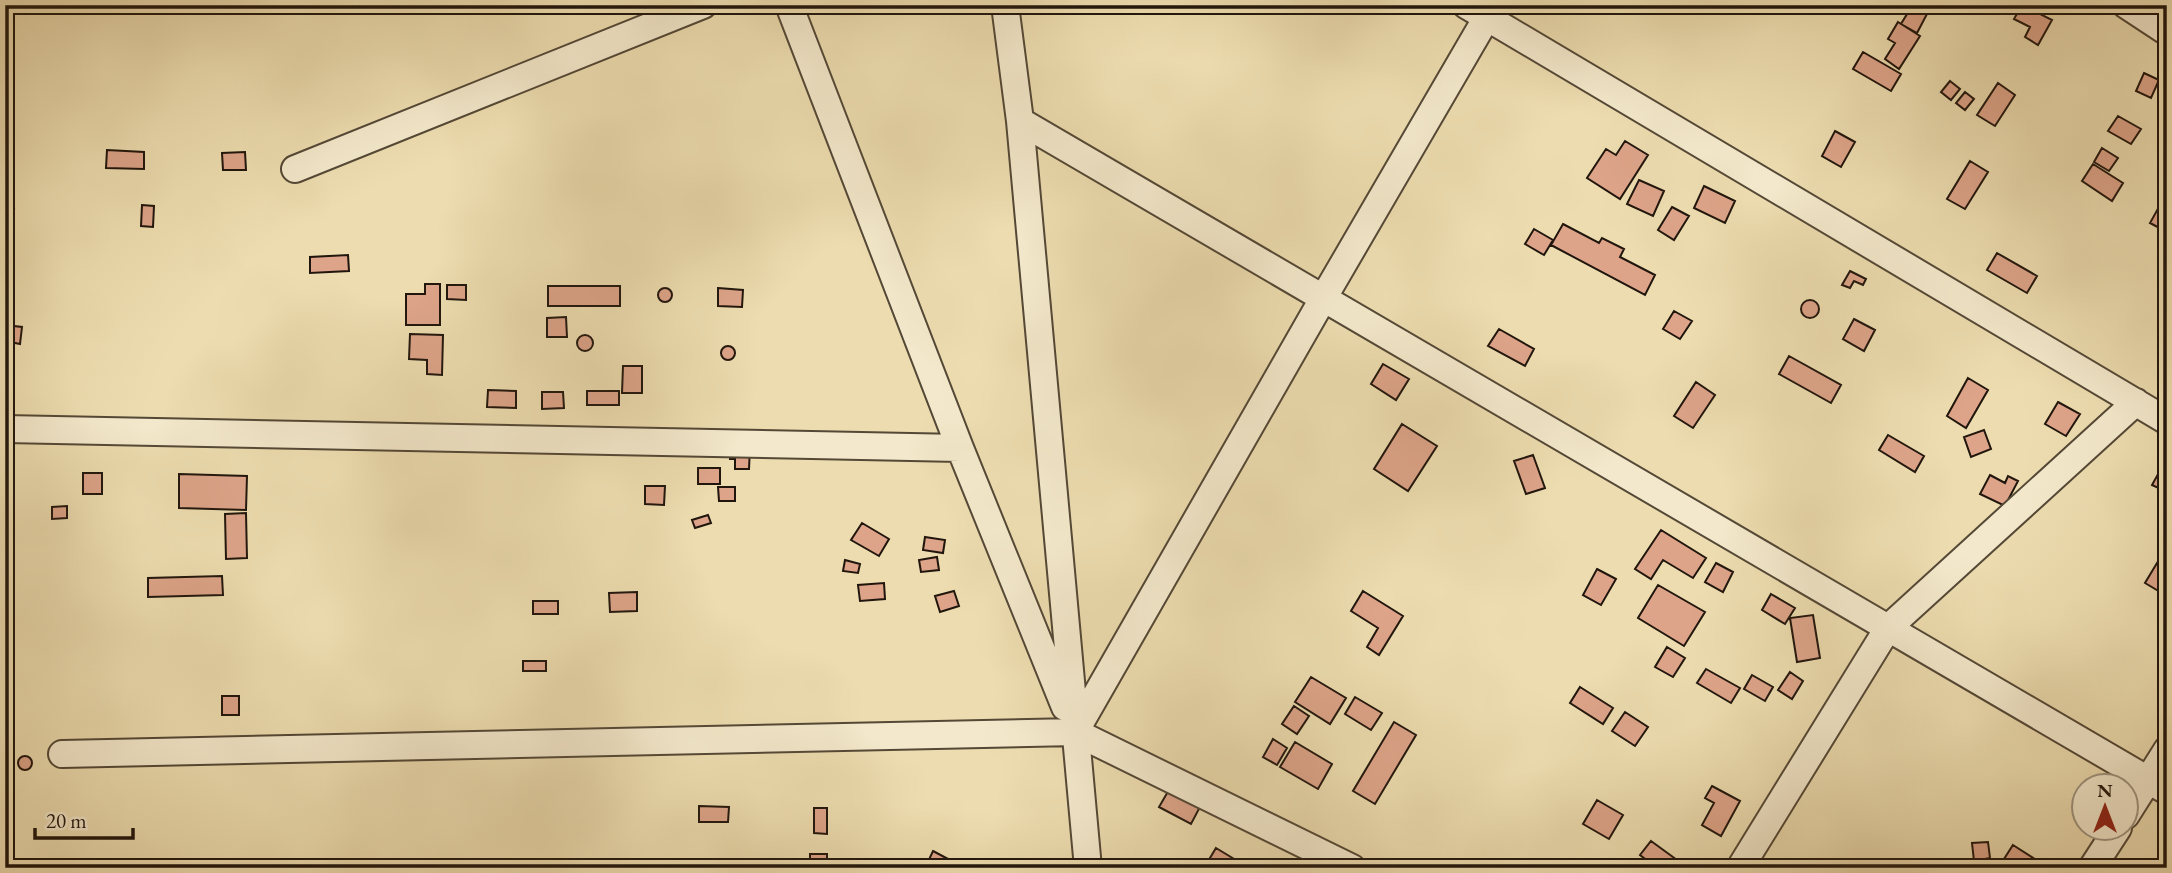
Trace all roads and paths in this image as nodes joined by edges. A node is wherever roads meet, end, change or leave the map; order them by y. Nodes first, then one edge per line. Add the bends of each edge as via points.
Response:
1 (703, 5) edge
2 (789, 5) edge
3 (1004, 5) edge
4 (2126, 5) edge
5 (1483, 9) edge
6 (2167, 32) edge
7 (1020, 121) junction
8 (295, 169) dead end
9 (1324, 297) junction
10 (2136, 402) junction
11 (2167, 421) edge
12 (5, 429) edge
13 (960, 448) junction
14 (1888, 628) junction
15 (1075, 732) junction
16 (2167, 750) edge
17 (62, 754) dead end
18 (2158, 785) edge
19 (2140, 802) edge
20 (2109, 842) edge
21 (1088, 868) edge
22 (1352, 868) edge
23 (1740, 868) edge
24 (2092, 868) edge

1 - 8 street
2 - 13 street
3 - 7 street
4 - 6 street
5 - 9 street
5 - 10 street
7 - 9 street
7 - 15 street
9 - 14 street
9 - 15 street
10 - 11 street
10 - 14 street
12 - 13 street
13 - 15 street
14 - 18 street
14 - 23 street
15 - 17 street
15 - 21 street
15 - 22 street
16 - 18 street
18 - 19 street
20 - 24 street

